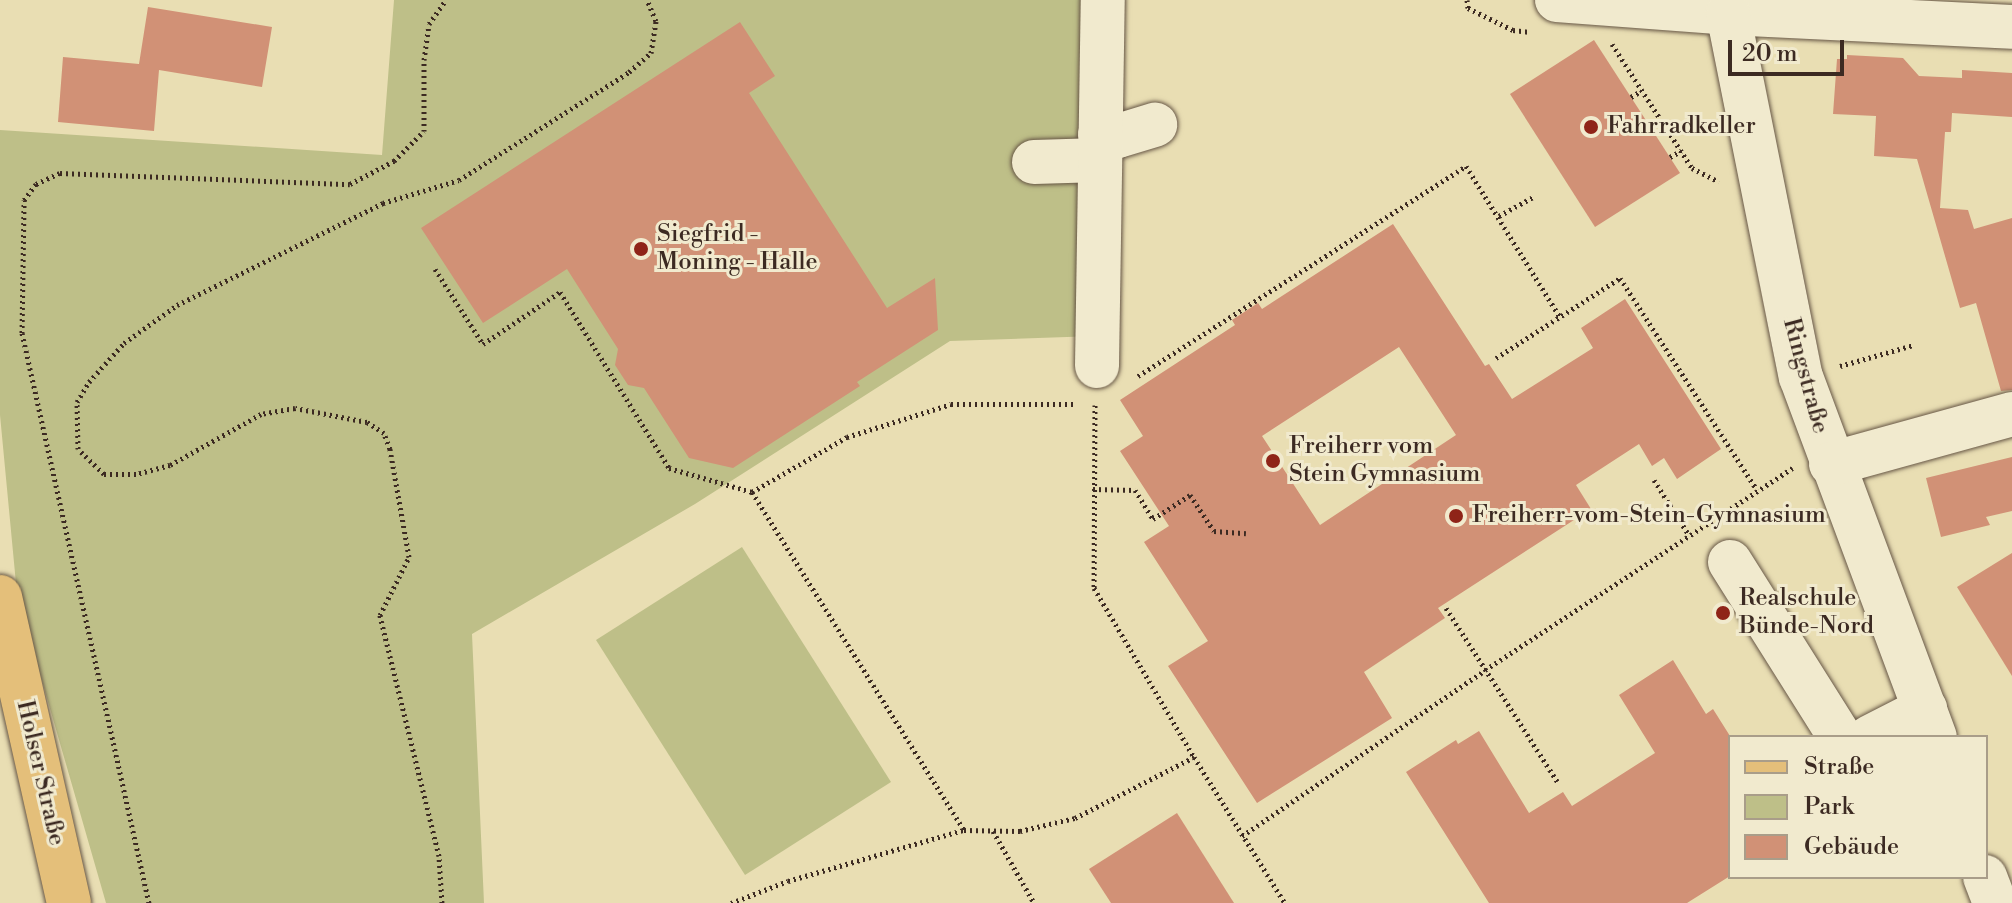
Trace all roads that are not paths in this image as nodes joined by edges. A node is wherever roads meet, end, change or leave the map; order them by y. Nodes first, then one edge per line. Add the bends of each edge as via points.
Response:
1 (1103, 0) edge
2 (1729, 6) edge
3 (1551, 16) edge
4 (2012, 27) edge
5 (1155, 125) dead end
6 (1100, 147) junction
7 (1034, 162) dead end
8 (1109, 383) road end
9 (2012, 414) edge
10 (1829, 458) junction
11 (1730, 562) dead end
12 (0, 597) edge
13 (1930, 723) edge
14 (1839, 735) edge
15 (1879, 735) edge
16 (1986, 879) edge
17 (69, 903) edge
18 (1995, 903) edge

1 - 6 street
2 - 3 street
2 - 4 street
2 - 10 street, Ringstraße via 1801,377
5 - 6 street
6 - 7 street
6 - 8 street
9 - 10 street
10 - 13 street, Ringstraße
11 - 14 street
12 - 17 main road, Holser Straße
13 - 15 street
16 - 18 street

